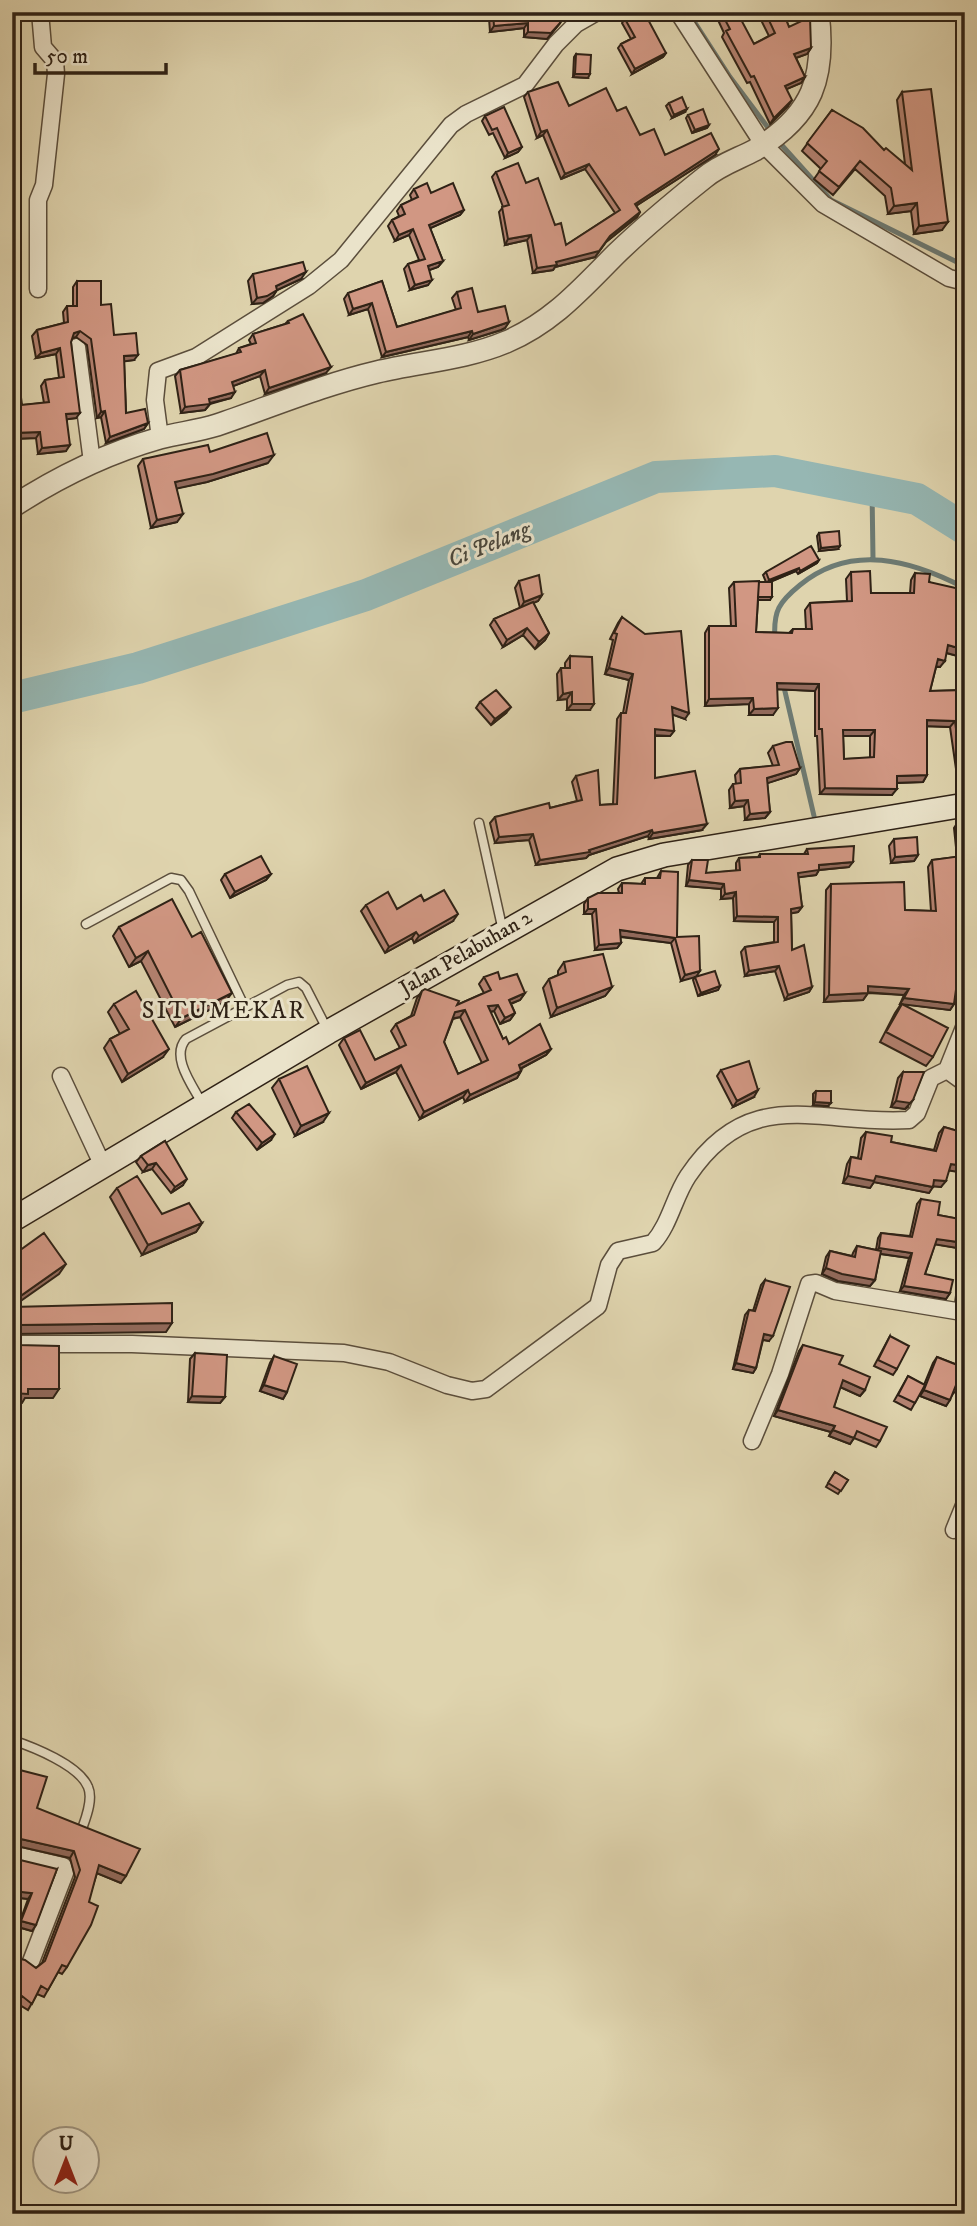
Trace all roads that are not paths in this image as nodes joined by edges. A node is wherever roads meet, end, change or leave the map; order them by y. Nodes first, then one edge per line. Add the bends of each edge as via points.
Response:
1 (40, 12) edge
2 (597, 12) edge
3 (678, 12) edge
4 (818, 12) edge
5 (770, 139) junction
6 (965, 282) edge
7 (38, 289) dead end
8 (76, 347) dead end
9 (160, 438) junction
10 (92, 462) junction
11 (12, 507) edge
12 (965, 806) edge
13 (479, 822) dead end
14 (86, 924) dead end
15 (503, 931) junction
16 (245, 1008) junction
17 (965, 1025) edge
18 (328, 1032) junction
19 (947, 1070) junction
20 (61, 1076) dead end
21 (965, 1083) edge
22 (203, 1105) junction
23 (103, 1166) junction
24 (12, 1220) edge
25 (965, 1293) edge
26 (963, 1312) edge
27 (12, 1344) edge
28 (752, 1441) dead end
29 (965, 1503) edge
30 (954, 1530) dead end
31 (12, 1740) edge
32 (83, 1826) edge
33 (12, 1854) edge
34 (30, 1964) edge

1 - 7 street via 43,47 55,61 56,74 44,185 38,200
2 - 9 street via 576,24 524,85 451,125 341,260 309,286 196,357 158,371 155,400
3 - 5 street
4 - 5 street via 816,87 810,100
5 - 6 street via 823,204 949,278
5 - 9 street via 707,175 559,310 505,343 376,372 213,426
8 - 10 street
9 - 10 street
10 - 11 street
12 - 15 main road, Jalan Pelabuhan 2 via 635,862
13 - 15 lane
14 - 16 lane via 171,878 181,880
15 - 18 main road, Jalan Pelabuhan 2
16 - 18 lane via 299,982
16 - 22 lane via 180,1046 179,1056
17 - 19 street
18 - 22 main road, Jalan Pelabuhan 2
19 - 21 street
19 - 27 street via 931,1078 917,1113 909,1120 791,1112 730,1130 710,1147 687,1178 653,1243 624,1248 614,1256 598,1306 486,1389 447,1385 389,1362 344,1353
20 - 23 street
22 - 23 main road, Jalan Pelabuhan 2
23 - 24 main road, Jalan Pelabuhan 2
25 - 26 street
26 - 28 street via 809,1284
29 - 30 street
31 - 32 lane via 60,1761 88,1786
33 - 34 street via 48,1861 65,1873

